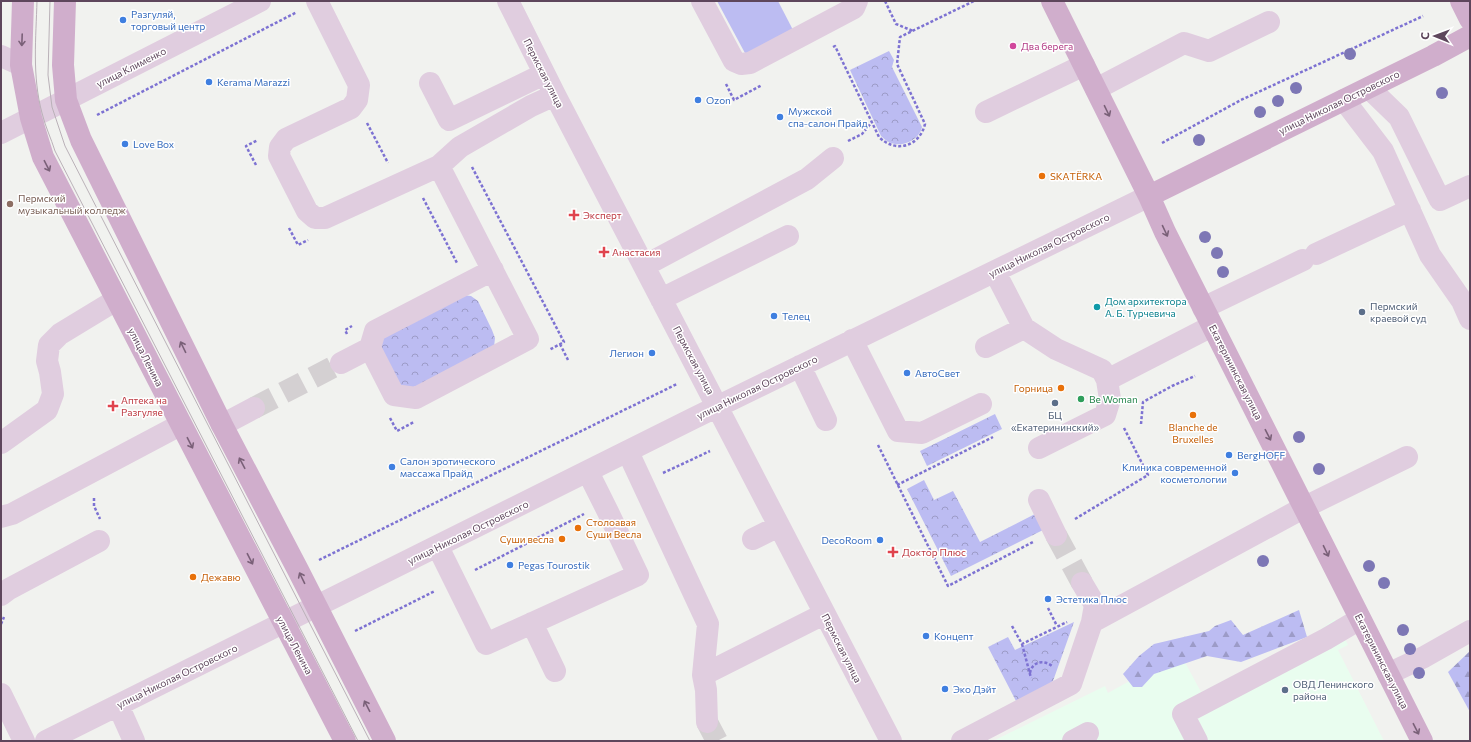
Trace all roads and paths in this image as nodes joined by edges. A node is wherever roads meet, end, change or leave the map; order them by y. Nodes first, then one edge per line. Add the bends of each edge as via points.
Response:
1 (23, 1) edge
2 (65, 1) edge
3 (260, 1) edge
4 (318, 1) edge
5 (508, 1) edge
6 (702, 1) edge
7 (857, 1) edge
8 (885, 1) edge
9 (974, 1) edge
10 (1052, 1) edge
11 (1461, 1) edge
12 (1423, 16) dead end
13 (1470, 19) edge
14 (1269, 22) dead end
15 (913, 31) junction
16 (1470, 36) edge
17 (828, 50) dead end
18 (1, 56) edge
19 (21, 65) junction
20 (1084, 66) junction
21 (544, 74) junction
22 (724, 79) dead end
23 (768, 82) dead end
24 (430, 83) dead end
25 (1369, 88) junction
26 (1096, 89) junction
27 (555, 95) junction
28 (66, 100) junction
29 (1344, 100) junction
30 (986, 112) dead end
31 (31, 118) junction
32 (91, 118) dead end
33 (872, 122) junction
34 (1, 134) edge
35 (862, 134) dead end
36 (260, 139) dead end
37 (1162, 143) dead end
38 (384, 156) dead end
39 (833, 158) dead end
40 (388, 163) dead end
41 (256, 166) dead end
42 (439, 166) junction
43 (472, 166) dead end
44 (1470, 186) edge
45 (1149, 196) junction
46 (422, 197) dead end
47 (1410, 210) junction
48 (288, 226) dead end
49 (788, 236) dead end
50 (312, 238) dead end
51 (644, 266) junction
52 (460, 270) dead end
53 (493, 270) junction
54 (995, 272) junction
55 (661, 299) junction
56 (116, 300) junction
57 (1208, 317) junction
58 (1470, 319) edge
59 (358, 323) dead end
60 (1024, 328) junction
61 (852, 340) junction
62 (560, 344) junction
63 (986, 347) dead end
64 (546, 352) dead end
65 (356, 355) junction
66 (568, 360) dead end
67 (800, 366) junction
68 (1195, 376) dead end
69 (1107, 380) junction
70 (677, 384) dead end
71 (981, 404) dead end
72 (718, 407) junction
73 (254, 408) tunnel mouth
74 (390, 417) dead end
75 (598, 418) dead end
76 (417, 420) dead end
77 (826, 420) dead end
78 (600, 422) junction
79 (1141, 424) dead end
80 (180, 425) junction
81 (222, 425) junction
82 (1123, 425) dead end
83 (992, 437) dead end
84 (1, 442) edge
85 (877, 443) dead end
86 (1039, 448) dead end
87 (710, 451) dead end
88 (628, 452) junction
89 (1407, 457) dead end
90 (588, 472) junction
91 (642, 483) junction
92 (897, 485) junction
93 (1039, 500) dead end
94 (604, 504) junction
95 (1305, 507) junction
96 (1, 517) edge
97 (779, 526) junction
98 (1056, 533) junction
99 (753, 539) dead end
100 (100, 541) dead end
101 (438, 547) junction
102 (318, 561) dead end
103 (454, 580) junction
104 (1082, 583) tunnel mouth
105 (1, 595) edge
106 (1048, 608) dead end
107 (311, 610) junction
108 (824, 614) junction
109 (1360, 618) junction
110 (1068, 621) dead end
111 (1092, 622) junction
112 (284, 623) junction
113 (532, 623) junction
114 (1012, 626) dead end
115 (1057, 626) junction
116 (1470, 631) edge
117 (353, 632) dead end
118 (1022, 644) junction
119 (1054, 668) dead end
120 (555, 671) dead end
121 (1388, 674) junction
122 (703, 675) junction
123 (1030, 676) junction
124 (1032, 680) dead end
125 (1, 694) edge
126 (118, 705) junction
127 (707, 722) tunnel mouth
128 (24, 741) edge
129 (46, 741) edge
130 (134, 741) edge
131 (345, 741) edge
132 (385, 741) edge
133 (890, 741) edge
134 (962, 741) edge
135 (1196, 741) edge
136 (1422, 741) edge

1 -> 19 main road, улица Ленина
2 - 28 main road via 63,65
3 - 28 street, улица Клименко
4 - 32 path
4 - 42 street via 359,85 357,100 351,108 286,139 280,147 279,156 307,211 315,218 325,218
5 - 21 street, Пермская улица
6 - 7 street via 734,61 741,64 750,63 854,8
8 - 15 path via 896,24
9 - 15 path
10 - 20 main road, Екатерининская улица
11 - 13 main road
12 - 37 path via 1240,100
14 - 26 street via 1209,51 1184,43
15 - 33 path via 900,38 897,64 925,124 923,131 915,142 894,146 885,143 879,137
16 - 25 main road, улица Николая Островского
17 - 33 path via 835,46
18 - 19 street
19 - 31 main road, улица Ленина
20 - 26 main road, Екатерининская улица
20 - 30 street
21 - 24 street via 449,120
21 - 27 street, Пермская улица
22 - 23 path via 734,100
25 - 29 main road, улица Николая Островского
25 - 44 street via 1399,117 1440,200
26 -> 45 main road, Екатерининская улица
27 - 42 street via 460,147
27 - 51 street, Пермская улица
28 - 31 street, улица Клименко
81 -> 28 main road via 81,140
29 - 45 main road, улица Николая Островского
29 - 47 street via 1383,151
31 - 34 street, улица Клименко
31 -> 56 main road, улица Ленина via 42,156
33 - 35 path
36 - 41 path via 246,146
38 - 40 path
39 - 51 street via 807,179
42 - 53 street
43 - 62 path via 564,342
45 - 54 street, улица Николая Островского
45 -> 57 main road, Екатерининская улица via 1164,232
46 - 52 path
47 - 57 street via 1310,257
47 - 58 street via 1430,255 1462,302
48 - 50 path via 298,246
49 - 55 street
51 - 55 street, Пермская улица
53 - 65 street via 375,331
53 - 65 street via 528,339 416,398 394,395
54 - 60 street
54 - 61 street, улица Николая Островского
55 - 72 street, Пермская улица
56 - 80 main road, улица Ленина
56 - 84 street via 60,334 49,345 47,361 53,394 46,410
57 - 69 street
57 -> 95 main road, Екатерининская улица
59 - 65 path via 345,330
60 - 63 street
60 - 69 street via 1056,349 1102,370
61 - 67 street, улица Николая Островского
61 - 71 street via 898,431 922,433
62 - 64 path
62 - 66 path
67 - 72 street, улица Николая Островского
67 - 77 street
68 - 79 path via 1143,402
69 - 86 street via 1110,399 1105,415
70 - 78 path
72 - 88 street, улица Николая Островского
72 - 97 street, Пермская улица
73 - 81 street
74 - 76 path via 397,431
75 - 78 path
78 - 102 path
80 - 96 street via 12,514
80 -> 112 main road, улица Ленина
107 -> 81 main road
82 - 98 path via 1148,475
83 - 92 path
85 - 92 path
87 - 91 path
88 - 90 street, улица Николая Островского
88 - 91 street
89 - 95 street
90 - 94 street
90 - 101 street, улица Николая Островского
91 - 122 street via 708,624
92 - 98 path via 948,586
93 - 98 street
94 - 103 path
94 - 113 street via 638,575
95 -> 109 main road, Екатерининская улица
95 - 111 street
97 - 99 street
97 - 108 street, Пермская улица
100 - 105 street
101 - 103 street
101 - 107 street, улица Николая Островского
103 - 113 street via 486,644
103 - 117 path
104 - 111 street via 1095,605
106 - 115 path
107 - 112 street, улица Николая Островского
132 -> 107 main road
108 - 122 street
108 - 133 street, Пермская улица
109 - 121 main road, Екатерининская улица
109 - 135 street via 1326,639 1183,714
110 - 115 path
111 - 134 street via 1071,684
112 - 126 street, улица Николая Островского
112 - 131 main road, улица Ленина
113 - 120 street
114 - 118 path
115 - 118 path
116 - 121 street
118 - 123 path
119 - 123 path via 1048,663 1040,662 1034,665
121 -> 136 main road, Екатерининская улица
122 - 127 street
123 - 124 path
125 - 128 street
126 - 129 street, улица Николая Островского
126 - 130 street

